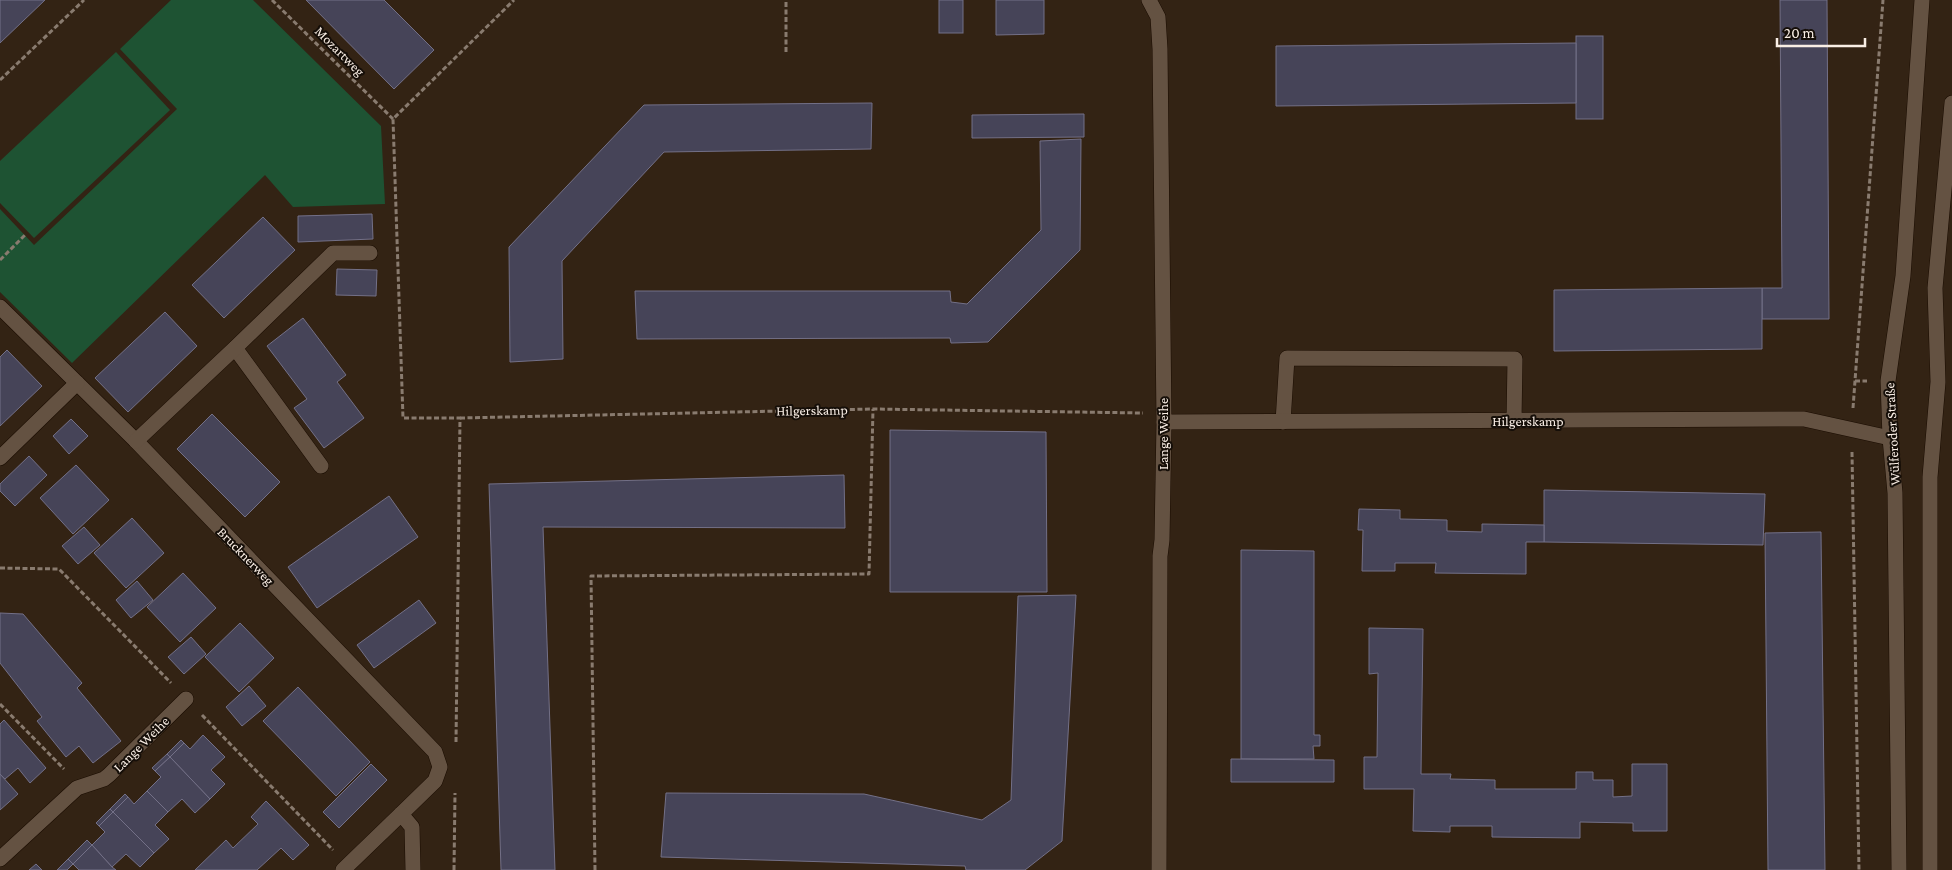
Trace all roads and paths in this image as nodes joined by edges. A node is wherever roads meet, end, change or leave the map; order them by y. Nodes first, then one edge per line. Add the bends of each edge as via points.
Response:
1 (84, 0) edge
2 (272, 0) edge
3 (514, 0) edge
4 (786, 0) edge
5 (1149, 0) edge
6 (1922, 0) edge
7 (786, 52) dead end
8 (0, 80) edge
9 (1952, 103) edge
10 (392, 119) junction
11 (25, 235) dead end
12 (370, 253) dead end
13 (0, 260) edge
14 (0, 307) edge
15 (235, 348) junction
16 (78, 383) junction
17 (873, 409) junction
18 (460, 418) junction
19 (1164, 418) junction
20 (1514, 421) junction
21 (1283, 422) junction
22 (1890, 438) junction
23 (136, 441) junction
24 (0, 458) edge
25 (321, 466) dead end
26 (186, 699) dead end
27 (0, 704) edge
28 (456, 742) dead end
29 (80, 786) junction
30 (455, 791) dead end
31 (401, 814) junction
32 (0, 859) edge
33 (343, 870) edge
34 (413, 870) edge
35 (454, 870) edge
36 (595, 870) edge
37 (1158, 870) edge
38 (1899, 870) edge
39 (1930, 870) edge

1 - 8 path
2 - 10 path, Mozartweg
3 - 10 path
4 - 7 path
5 - 19 street, Lange Weihe via 1158,17 1160,49
6 - 22 street, Wülferoder Straße via 1903,276 1888,381
9 - 39 street via 1935,288 1938,382 1930,477
10 - 18 path, Hilgerskamp via 403,418
11 - 13 path
12 - 15 street via 333,252
14 - 16 street, Brucknerweg
15 - 23 street
15 - 25 street
16 - 23 street, Brucknerweg
16 - 24 street
17 - 18 path, Hilgerskamp
17 - 19 path, Hilgerskamp
17 - 36 path via 869,574 591,576
18 - 28 path
19 - 21 street, Hilgerskamp
19 - 37 street, Lange Weihe
20 - 21 street, Hilgerskamp
20 - 21 street via 1515,358 1287,358
20 - 22 street, Hilgerskamp via 1804,419
22 - 38 street, Wülferoder Straße via 1895,493
23 - 31 street, Brucknerweg via 435,752 440,767 435,781
26 - 29 street, Lange Weihe via 107,777
27 - 29 path
29 - 32 street, Lange Weihe
30 - 35 path
31 - 33 street, Brucknerweg
31 - 34 street via 412,827

